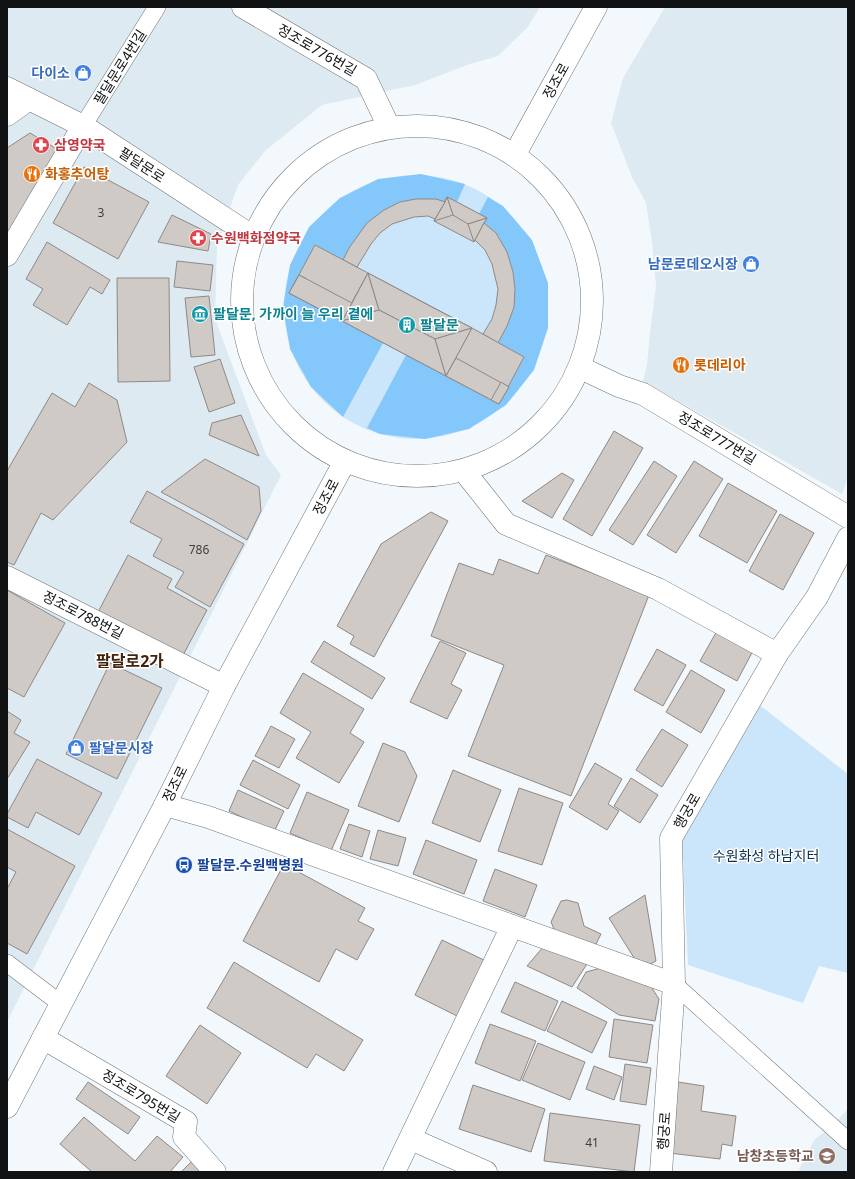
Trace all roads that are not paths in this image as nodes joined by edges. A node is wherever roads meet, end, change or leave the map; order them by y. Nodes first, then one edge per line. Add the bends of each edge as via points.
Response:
1 (157, 7) edge
2 (243, 7) edge
3 (596, 7) edge
4 (7, 88) edge
5 (29, 99) junction
6 (7, 114) edge
7 (83, 126) junction
8 (389, 127) junction
9 (515, 154) junction
10 (252, 236) junction
11 (7, 255) edge
12 (581, 368) junction
13 (345, 462) junction
14 (464, 471) junction
15 (848, 517) edge
16 (848, 538) edge
17 (7, 577) edge
18 (777, 654) junction
19 (224, 686) junction
20 (165, 805) junction
21 (512, 926) junction
22 (7, 963) edge
23 (674, 984) junction
24 (61, 1004) junction
25 (43, 1038) junction
26 (7, 1107) edge
27 (410, 1140) junction
28 (848, 1141) edge
29 (215, 1172) edge
30 (394, 1172) edge
31 (486, 1172) edge
32 (661, 1172) edge

1 - 7 lane, 팔달문로4번길
2 - 8 street, 정조로776번길 via 366,79
3 - 9 street, 정조로
4 - 5 street, 팔달문로
5 - 6 street
5 - 7 street, 팔달문로
7 - 10 street, 팔달문로
7 - 11 street
8 - 9 street via 433,125 448,128 476,135
8 - 10 street via 331,146 284,185
9 - 12 street via 559,196 586,250 594,310
10 - 13 street via 241,288 246,342 251,356 266,391 300,433
12 - 14 street via 562,403 535,433 501,457
12 - 15 street, 정조로777번길 via 643,394
13 - 14 street via 404,477
13 - 19 street, 정조로
14 - 18 street via 506,524 658,589
16 - 18 street, 행궁로 via 817,597
17 - 19 street, 정조로788번길
18 - 23 street, 행궁로 via 671,838
19 - 20 street, 정조로
20 - 21 street via 208,817
20 - 24 street, 정조로
21 - 23 street
21 - 27 street
22 - 24 lane
23 - 28 lane
23 - 32 street, 행궁로
24 - 25 street, 정조로
25 - 26 street, 정조로
25 - 29 street, 정조로795번길 via 186,1122 184,1137
27 - 30 street
27 - 31 street

